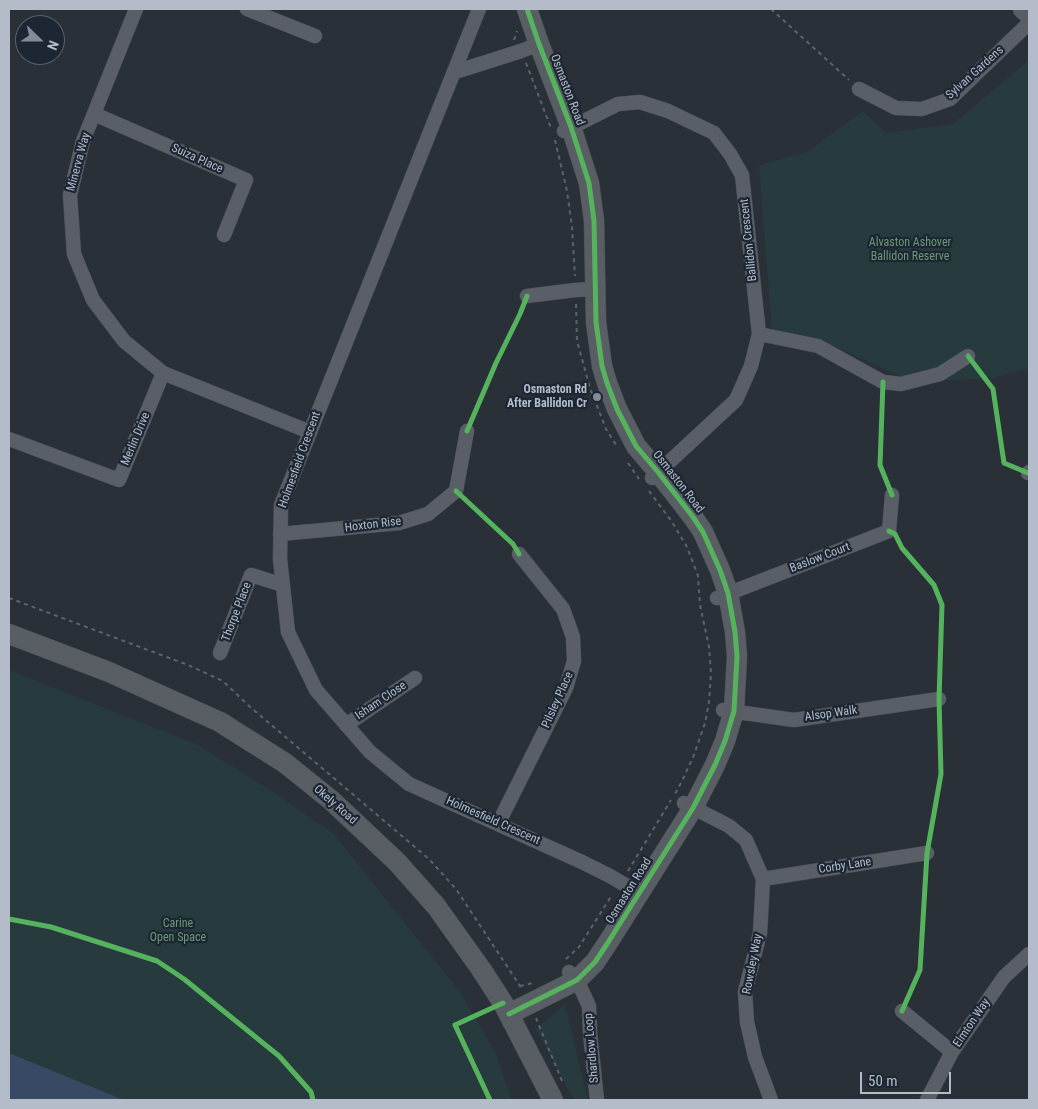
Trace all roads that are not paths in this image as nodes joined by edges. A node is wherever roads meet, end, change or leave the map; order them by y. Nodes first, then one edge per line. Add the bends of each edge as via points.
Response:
1 (136, 9) edge
2 (247, 9) edge
3 (479, 9) edge
4 (516, 9) edge
5 (527, 9) edge
6 (1023, 9) edge
7 (1029, 14) edge
8 (1029, 23) edge
9 (315, 36) dead end
10 (525, 45) junction
11 (455, 72) junction
12 (859, 89) road end
13 (94, 114) junction
14 (567, 129) junction
15 (224, 235) dead end
16 (583, 289) junction
17 (526, 296) dead end
18 (759, 334) junction
19 (968, 356) dead end
20 (164, 372) junction
21 (467, 431) dead end
22 (310, 432) junction
23 (9, 439) edge
24 (649, 480) junction
25 (892, 495) dead end
26 (280, 534) junction
27 (519, 554) dead end
28 (283, 585) junction
29 (723, 596) junction
30 (9, 634) edge
31 (220, 653) dead end
32 (415, 678) dead end
33 (939, 699) dead end
34 (728, 710) junction
35 (346, 725) junction
36 (689, 805) junction
37 (498, 824) junction
38 (927, 853) dead end
39 (763, 879) junction
40 (627, 887) junction
41 (1029, 954) edge
42 (569, 972) junction
43 (506, 1008) junction
44 (902, 1011) dead end
45 (952, 1052) junction
46 (553, 1100) edge
47 (597, 1100) edge
48 (770, 1100) edge
49 (927, 1100) edge

1 - 13 street, Minerva Way
2 - 9 street
3 - 11 street, Holmesfield Crescent
4 - 10 street, Osmaston Road
5 - 10 street, Osmaston Road
6 - 7 street
8 - 12 street, Sylvan Gardens via 950,99 922,109 896,108
10 - 11 street via 521,51
10 - 14 street, Osmaston Road
11 - 22 street, Holmesfield Crescent
13 - 15 street, Suiza Place via 246,180
13 - 20 street, Minerva Way via 83,141 70,195 74,254 93,300 124,341
14 - 16 street, Osmaston Road via 583,202
14 - 18 street, Ballidon Crescent via 618,104 640,102 668,111 714,133 742,175
16 - 17 street
16 - 24 street, Osmaston Road via 591,359 601,395 616,428
18 - 19 street via 818,346 883,382 901,384 940,374
18 - 24 street, Ballidon Crescent via 751,366 736,400
20 - 22 street, Minerva Way
20 - 23 street, Merlin Drive via 119,480
21 - 26 street, Hoxton Rise via 456,491 428,514 399,523
22 - 26 street, Holmesfield Crescent via 281,505
24 - 29 street, Osmaston Road via 691,531
25 - 29 street, Baslow Court via 888,531
26 - 28 street, Holmesfield Crescent
27 - 37 street, Pilsley Place via 563,609 573,637 574,661 566,688
28 - 31 street, Thorpe Place via 252,574
28 - 35 street, Holmesfield Crescent via 288,632 316,690
29 - 34 street, Osmaston Road
30 - 43 street, Okely Road via 109,672 220,722 285,763 331,800 397,862 436,906
32 - 35 street, Isham Close
33 - 34 street, Alsop Walk via 794,720
34 - 36 street, Osmaston Road
35 - 37 street, Holmesfield Crescent via 370,752 409,784
36 - 39 street, Rowsley Way via 729,826 746,840
36 - 40 street, Osmaston Road
37 - 40 street, Holmesfield Crescent via 603,872
38 - 39 street, Corby Lane
39 - 48 street, Rowsley Way via 760,933 745,992 747,1022 755,1057
40 - 42 street, Osmaston Road via 594,945
41 - 45 street, Elmton Way via 1004,977
42 - 43 street, Osmaston Road
42 - 47 street, Shardlow Loop via 589,1006
43 - 46 street, Okely Road
44 - 45 street
45 - 49 street, Elmton Way

